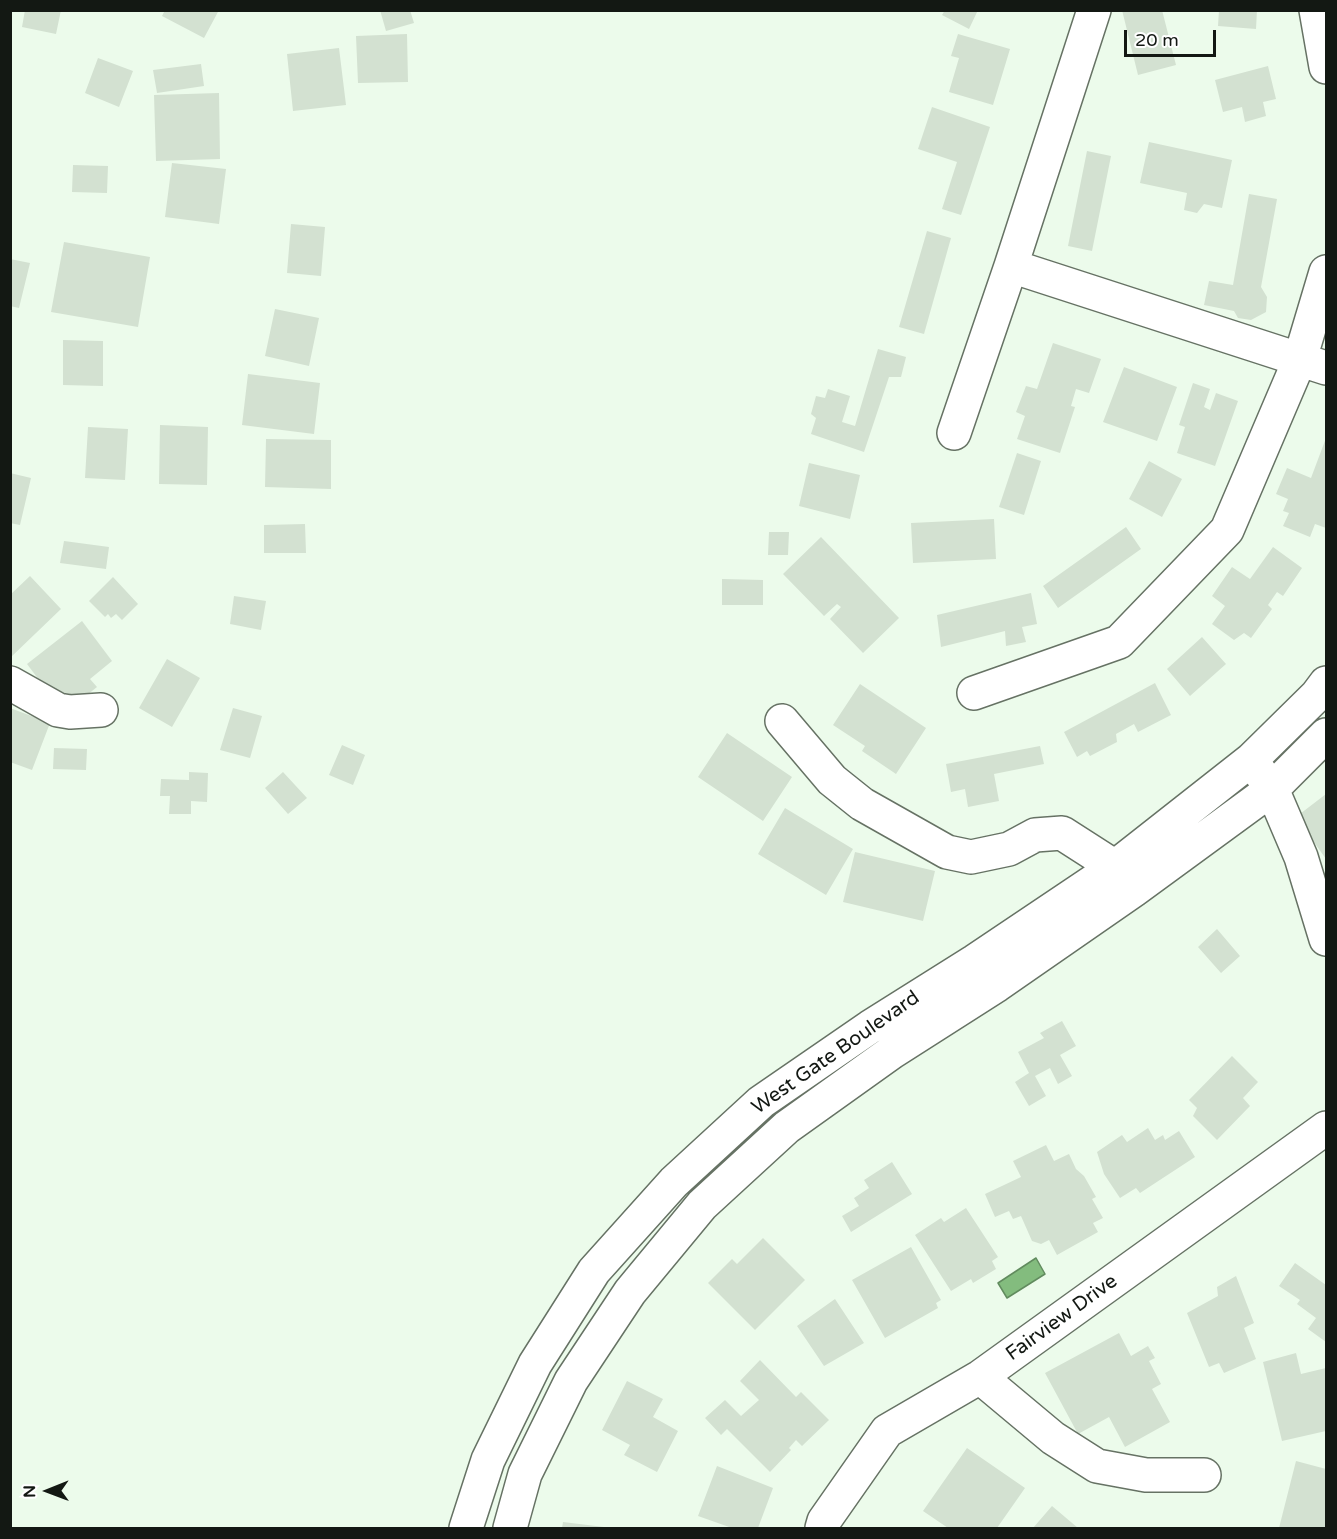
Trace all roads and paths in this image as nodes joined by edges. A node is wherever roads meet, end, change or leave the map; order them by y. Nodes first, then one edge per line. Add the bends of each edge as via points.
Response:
1 (1094, 10) edge
2 (1316, 10) edge
3 (1326, 67) edge
4 (1011, 266) junction
5 (1326, 272) edge
6 (1313, 363) edge
7 (954, 433) dead end
8 (10, 683) edge
9 (1326, 683) edge
10 (974, 693) dead end
11 (101, 710) dead end
12 (782, 721) dead end
13 (1326, 735) edge
14 (1251, 760) junction
15 (1272, 789) junction
16 (1115, 867) junction
17 (1326, 939) edge
18 (1326, 1128) edge
19 (980, 1377) junction
20 (1204, 1475) dead end
21 (466, 1528) edge
22 (510, 1528) edge
23 (822, 1528) edge

1 - 4 street
2 - 3 street
4 - 6 street
4 - 7 street
5 - 6 street
6 - 10 street via 1227,530 1119,642
8 - 11 street via 58,710
9 - 14 street, West Gate Boulevard
12 - 16 street via 832,780 862,804 947,852 971,857 1009,849 1035,835 1062,833
13 - 15 street, West Gate Boulevard
14 - 15 street
14 - 16 street, West Gate Boulevard
15 - 17 street via 1301,857
15 - 22 street, West Gate Boulevard via 998,985 891,1052 787,1127 702,1205 630,1292 571,1381 525,1474
16 - 21 street, West Gate Boulevard via 870,1026 761,1102 674,1182 594,1271 535,1364 488,1460
18 - 19 street, Fairview Drive
19 - 20 street via 1053,1438 1097,1466 1146,1475
19 - 23 street, Fairview Drive via 887,1431

